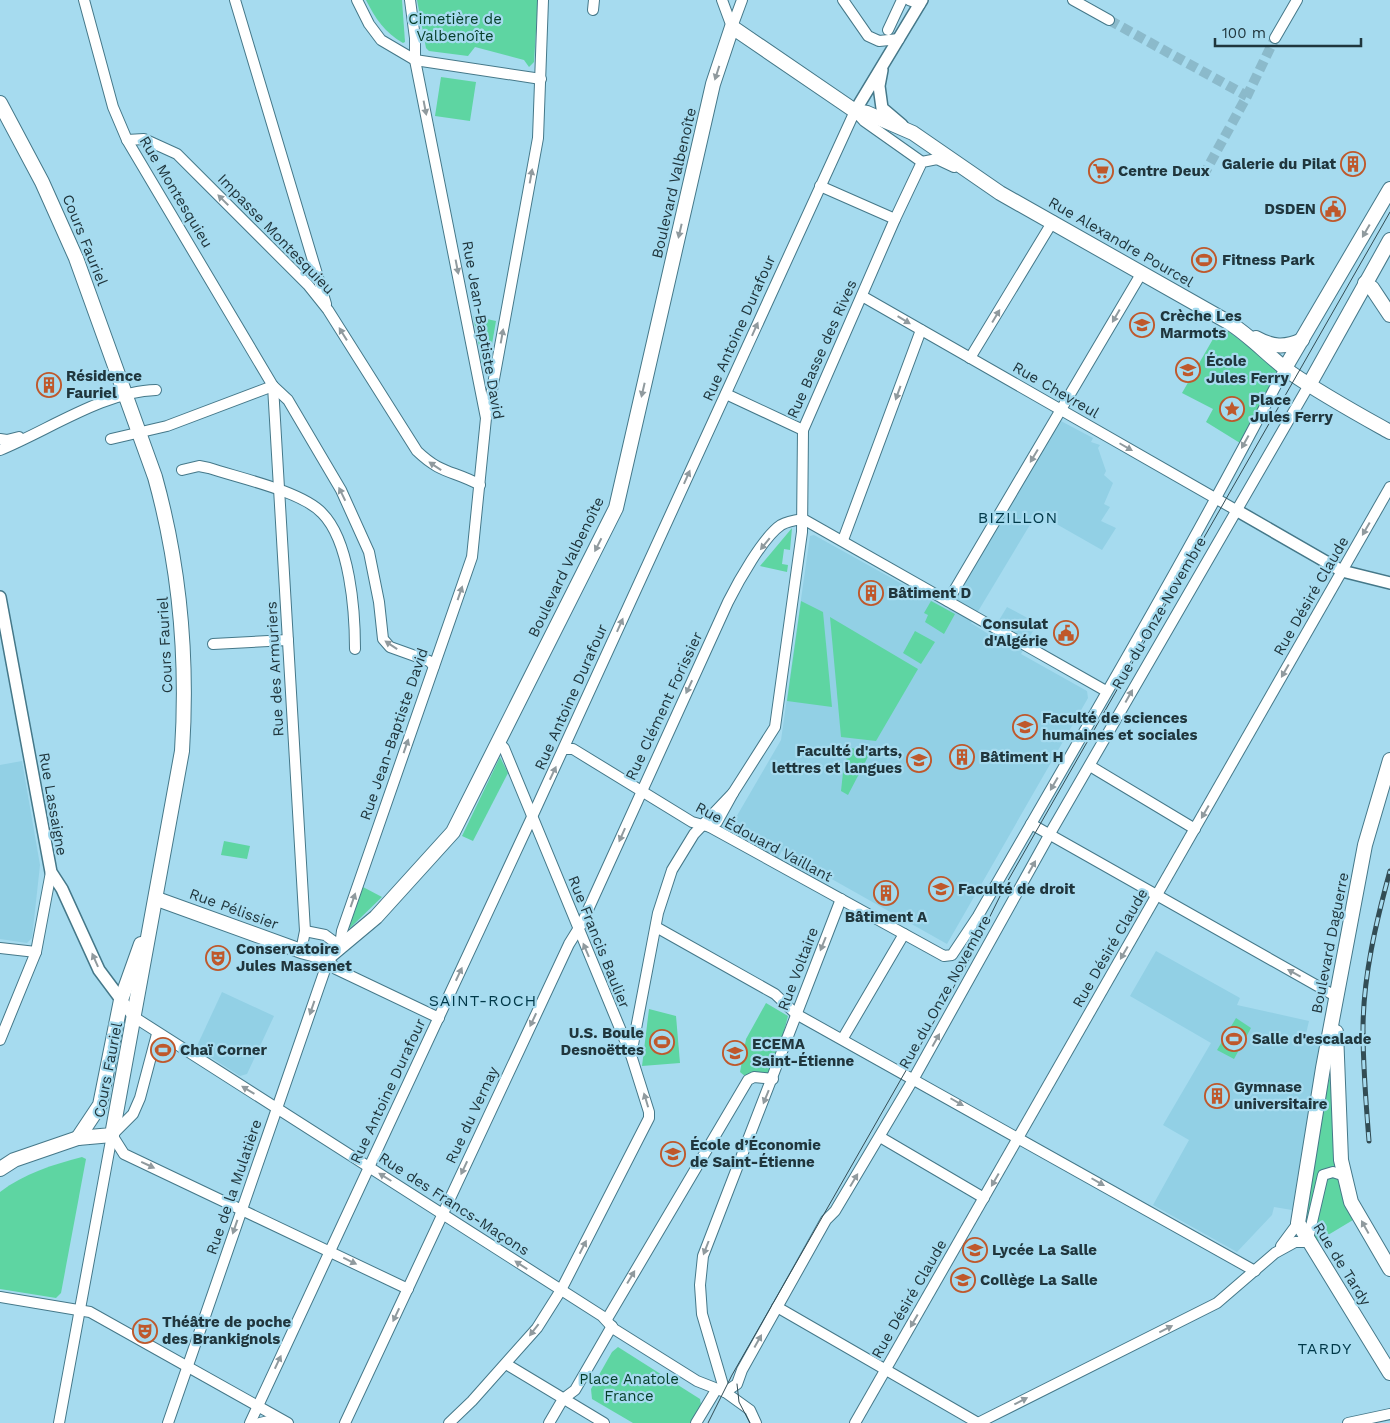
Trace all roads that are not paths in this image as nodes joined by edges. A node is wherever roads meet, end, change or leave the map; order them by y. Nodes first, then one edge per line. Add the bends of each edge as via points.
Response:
1 (84, 0) edge
2 (235, 0) edge
3 (357, 0) edge
4 (410, 0) edge
5 (543, 0) edge
6 (722, 0) edge
7 (742, 0) edge
8 (843, 0) edge
9 (902, 0) edge
10 (1073, 0) edge
11 (1297, 0) edge
12 (917, 1) edge
13 (1109, 20) tunnel mouth
14 (732, 27) junction
15 (888, 30) dead end
16 (899, 38) junction
17 (1275, 38) tunnel mouth
18 (415, 60) junction
19 (882, 66) junction
20 (541, 79) junction
21 (0, 102) edge
22 (855, 111) junction
23 (913, 133) junction
24 (127, 140) junction
25 (922, 162) junction
26 (969, 171) junction
27 (820, 186) junction
28 (1390, 189) edge
29 (895, 219) junction
30 (1053, 221) junction
31 (1390, 240) edge
32 (1141, 274) junction
33 (1366, 283) junction
34 (862, 296) junction
35 (328, 310) junction
36 (1390, 315) edge
37 (921, 330) junction
38 (1244, 332) junction
39 (1302, 340) junction
40 (970, 358) junction
41 (1285, 368) junction
42 (1309, 385) junction
43 (273, 386) junction
44 (156, 390) dead end
45 (726, 394) junction
46 (127, 395) junction
47 (1062, 410) junction
48 (486, 418) junction
49 (803, 430) junction
50 (140, 432) junction
51 (1390, 432) edge
52 (30, 435) junction
53 (0, 439) edge
54 (111, 439) dead end
55 (0, 450) edge
56 (182, 470) dead end
57 (480, 485) junction
58 (1390, 487) edge
59 (280, 490) junction
60 (1216, 498) junction
61 (1236, 510) junction
62 (804, 519) junction
63 (843, 540) junction
64 (1342, 571) junction
65 (1390, 583) edge
66 (0, 597) edge
67 (948, 601) junction
68 (288, 640) junction
69 (212, 644) dead end
70 (355, 649) dead end
71 (434, 666) junction
72 (1106, 691) junction
73 (496, 744) junction
74 (564, 749) junction
75 (1390, 760) edge
76 (1090, 766) junction
77 (642, 790) junction
78 (532, 817) junction
79 (1031, 824) junction
80 (706, 826) junction
81 (1195, 829) junction
82 (1050, 835) junction
83 (51, 872) junction
84 (1156, 897) junction
85 (156, 899) junction
86 (841, 899) junction
87 (656, 927) junction
88 (578, 930) junction
89 (305, 931) junction
90 (904, 934) junction
91 (340, 946) junction
92 (0, 948) edge
93 (301, 951) junction
94 (36, 952) junction
95 (952, 955) joint
96 (327, 960) junction
97 (122, 1000) junction
98 (1336, 1000) junction
99 (796, 1014) junction
100 (134, 1018) junction
101 (439, 1018) junction
102 (157, 1034) junction
103 (843, 1038) junction
104 (0, 1040) edge
105 (1336, 1050) junction
106 (631, 1055) junction
107 (1323, 1068) junction
108 (914, 1078) junction
109 (773, 1079) junction
110 (278, 1108) junction
111 (112, 1135) junction
112 (880, 1137) junction
113 (78, 1138) junction
114 (1019, 1138) junction
115 (370, 1167) junction
116 (0, 1170) edge
117 (1345, 1176) junction
118 (984, 1198) junction
119 (241, 1209) junction
120 (443, 1213) junction
121 (1298, 1223) junction
122 (1309, 1241) junction
123 (330, 1252) junction
124 (1275, 1253) junction
125 (1390, 1269) edge
126 (1255, 1271) junction
127 (408, 1289) junction
128 (561, 1290) junction
129 (0, 1297) edge
130 (777, 1307) junction
131 (81, 1309) junction
132 (609, 1323) junction
133 (506, 1364) junction
134 (188, 1366) junction
135 (885, 1370) junction
136 (1390, 1373) edge
137 (720, 1391) junction
138 (563, 1399) junction
139 (258, 1406) junction
140 (1390, 1414) edge
141 (59, 1423) edge
142 (168, 1423) edge
143 (250, 1423) edge
144 (260, 1423) edge
145 (287, 1423) edge
146 (345, 1423) edge
147 (449, 1423) edge
148 (549, 1423) edge
149 (604, 1423) edge
150 (696, 1423) edge
151 (756, 1423) edge
152 (855, 1423) edge
153 (978, 1423) edge
154 (1348, 1423) edge

1 - 24 street, Rue Montesquieu via 113,107
2 - 35 street
3 - 18 street via 368,24 381,40
4 - 18 street, Rue Jean-Baptiste David
5 - 20 street
6 - 14 street
7 - 14 street, Boulevard Valbenoîte
8 - 16 street via 868,36 879,41
9 - 15 street
10 - 13 street
11 - 17 street
12 - 16 street, Rue Antoine Durafour
14 - 22 main road, Rue Alexandre Pourcel
14 -> 73 main road, Boulevard Valbenoîte via 713,84 616,508
16 - 19 street, Rue Antoine Durafour
18 - 20 street
18 -> 48 street, Rue Jean-Baptiste David
19 - 22 street, Rue Antoine Durafour
19 - 23 street, Rue Alexandre Pourcel via 879,86 882,108
48 -> 20 street via 538,138
21 - 46 main road, Cours Fauriel via 58,214
22 - 23 main road, Rue Alexandre Pourcel
22 - 25 street, Rue Alexandre Pourcel via 864,121
22 - 27 street, Rue Antoine Durafour
23 - 26 main road, Rue Alexandre Pourcel
35 -> 24 street, Impasse Montesquieu via 308,285 177,154 144,139
24 - 43 street, Rue Montesquieu
25 - 26 street via 937,159
25 - 29 street, Rue Basse des Rives
26 - 30 main road, Rue Alexandre Pourcel
27 - 29 street
45 -> 27 street, Rue Antoine Durafour
28 -> 39 main road
29 - 34 street, Rue Basse des Rives
30 - 32 main road, Rue Alexandre Pourcel
40 -> 30 street
31 - 33 main road
32 - 38 main road, Rue Alexandre Pourcel
32 -> 47 street
33 - 36 main road
33 - 42 main road
34 -> 37 street, Rue Chevreul
34 - 49 street, Rue Basse des Rives
57 -> 35 street, Impasse Montesquieu via 444,472 417,450
37 - 40 street, Rue Chevreul
37 -> 63 street
38 - 39 main road via 1275,346 1292,345
38 - 41 main road, Rue Alexandre Pourcel
39 - 41 main road
40 - 47 street, Rue Chevreul
41 - 42 main road, Rue Alexandre Pourcel
41 -> 60 street, Rue du Onze Novembre
42 - 51 main road, Rue Alexandre Pourcel
42 - 61 street, Rue du Onze Novembre
43 - 50 street via 168,426
43 - 59 street, Rue des Armuriers
71 -> 43 street via 430,661 390,647 383,639 369,552 341,490 288,400
44 - 46 street
45 - 49 street
74 -> 45 street, Rue Antoine Durafour
46 - 50 main road, Cours Fauriel
46 - 52 street
47 -> 60 street, Rue Chevreul
47 -> 67 street
48 - 57 street, Rue Jean-Baptiste David
49 - 62 street, Rue Basse des Rives
50 - 54 street
50 - 85 main road, Cours Fauriel via 164,510 173,554 185,675 182,751
52 - 53 street
52 - 55 street
56 - 59 street via 199,466 209,468
71 -> 57 street, Rue Jean-Baptiste David via 472,557
58 -> 64 street, Rue Désiré Claude
59 - 68 street, Rue des Armuriers
59 - 70 street via 322,512 338,541 354,600
60 - 61 street, Rue Chevreul
60 - 72 street, Rue du Onze Novembre
61 - 64 street
76 -> 61 street, Rue du Onze Novembre
62 - 63 street
62 -> 77 street, Rue Clément Forissier via 780,526 740,577
62 - 80 street, Rue Basse des Rives via 775,727 733,793
63 - 67 street
64 - 65 street
64 -> 81 street, Rue Désiré Claude
66 - 83 street, Rue Lassaigne
67 - 72 street
68 - 69 street
68 - 89 street, Rue des Armuriers
91 -> 71 street, Rue Jean-Baptiste David via 342,931
72 -> 79 street, Rue du Onze Novembre
73 - 78 street, Rue Francis Baulier via 504,748
73 - 91 main road, Boulevard Valbenoîte via 453,832 376,917
74 - 77 street, Rue Édouard Vaillant via 573,749
78 -> 74 street, Rue Antoine Durafour
75 - 98 main road, Boulevard Daguerre via 1364,845
76 - 81 street
76 - 82 street, Rue du Onze Novembre
77 - 80 street, Rue Édouard Vaillant via 692,822
77 -> 88 street, Rue Clément Forissier
78 - 88 street, Rue Francis Baulier
101 -> 78 street, Rue Antoine Durafour
79 - 82 street
79 - 95 street, Rue du Onze Novembre
80 - 86 street, Rue Édouard Vaillant
80 - 87 street via 672,870
81 - 84 street, Rue Désiré Claude
82 - 84 street
108 -> 82 street, Rue du Onze Novembre
83 - 94 street
97 -> 83 street, Rue Lassaigne via 99,970
98 -> 84 street
84 -> 114 street, Rue Désiré Claude
85 - 93 main road, Rue Pélissier
85 - 97 main road, Cours Fauriel
85 - 100 main road, Cours Fauriel
86 - 90 street, Rue Édouard Vaillant
86 -> 99 street, Rue Voltaire
87 - 99 street via 775,994
87 - 106 street
106 -> 88 street, Rue Francis Baulier
88 -> 120 street, Rue du Vernay
89 - 91 street via 325,935
89 - 93 street, Rue des Armuriers
90 - 95 street, Rue Édouard Vaillant via 944,956
90 - 103 street
91 - 96 main road, Boulevard Valbenoîte
92 - 94 street
93 - 96 main road, Rue Pélissier
94 - 104 street
96 - 101 street via 336,969
96 -> 110 street, Rue de la Mulatière
97 - 100 street, Cours Fauriel
97 - 113 main road, Cours Fauriel via 100,1105
98 - 105 main road
98 - 107 main road, Boulevard Daguerre
99 - 103 street
99 - 109 street, Rue Voltaire
100 - 102 street, Rue des Francs-Maçons
100 - 111 main road, Cours Fauriel
101 - 115 street, Rue Antoine Durafour
110 -> 102 street, Rue des Francs-Maçons
102 - 111 street, Cours Fauriel via 133,1114
103 - 108 street
105 - 107 main road
105 - 117 main road via 1341,1160
128 -> 106 street, Rue Francis Baulier via 649,1118 648,1104
107 - 121 main road, Boulevard Daguerre
108 - 112 street, Rue du Onze Novembre
108 -> 114 street
132 -> 109 street via 748,1080 754,1077
109 -> 137 street, Rue Voltaire via 703,1256 702,1314
110 - 115 street, Rue des Francs-Maçons
110 - 119 street, Rue de la Mulatière
111 - 113 main road
111 -> 119 street via 124,1154
111 - 131 street
112 - 118 street
130 -> 112 street, Rue du Onze Novembre via 826,1220 835,1211
113 - 116 main road via 14,1160
114 -> 118 street, Rue Désiré Claude
114 -> 126 street
120 -> 115 street, Rue des Francs-Maçons
115 - 123 street, Rue Antoine Durafour
117 - 122 street via 1333,1172 1323,1175
125 -> 117 main road via 1351,1202
118 -> 135 street, Rue Désiré Claude
119 - 123 street
119 -> 134 street, Rue de la Mulatière
120 - 127 street, Rue du Vernay
128 -> 120 street, Rue des Francs-Maçons
121 - 122 main road, Rue de Tardy
121 - 124 street
122 - 124 street via 1294,1242
122 - 136 main road, Rue de Tardy
123 -> 127 street
139 -> 123 street, Rue Antoine Durafour
124 - 126 street
153 -> 126 street via 1217,1303
127 -> 146 street, Rue du Vernay
128 - 132 street, Rue des Francs-Maçons
128 -> 133 street, Rue Francis Baulier via 537,1328
129 - 131 street
130 - 135 street
137 -> 130 street, Rue du Onze Novembre via 737,1384
131 - 134 street
131 - 141 street
132 - 137 street via 697,1381
132 - 138 street via 575,1390
133 - 138 street
133 - 147 street, Rue Francis Baulier
134 - 139 street
134 - 142 street, Rue de la Mulatière
135 - 152 street, Rue Désiré Claude
135 - 153 street
137 - 150 street
137 - 151 street via 750,1410
138 - 148 street
138 - 149 street
139 - 143 street, Rue Antoine Durafour
139 - 145 street
140 - 154 street
144 - 145 street

